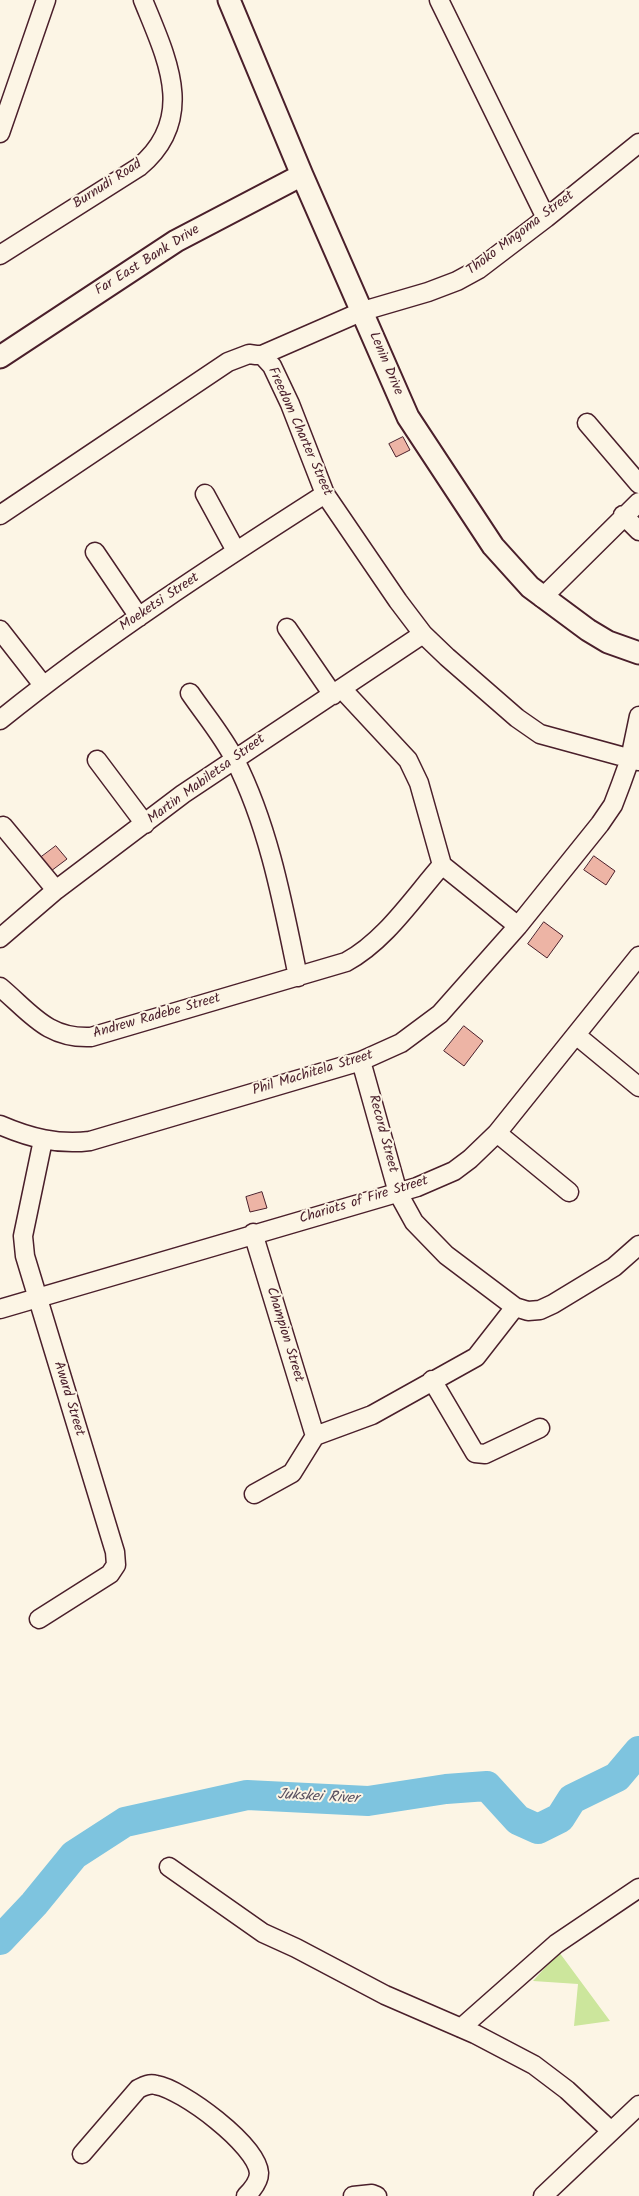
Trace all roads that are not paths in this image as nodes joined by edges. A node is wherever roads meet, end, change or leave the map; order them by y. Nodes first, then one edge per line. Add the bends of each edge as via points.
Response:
1 (46, 0) edge
2 (143, 0) edge
3 (229, 0) edge
4 (439, 0) edge
5 (0, 133) edge
6 (639, 144) edge
7 (302, 175) junction
8 (546, 218) junction
9 (0, 255) edge
10 (363, 312) junction
11 (262, 356) junction
12 (0, 357) edge
13 (587, 423) dead end
14 (639, 484) edge
15 (205, 494) dead end
16 (325, 494) junction
17 (639, 502) edge
18 (0, 515) edge
19 (624, 515) junction
20 (639, 531) edge
21 (236, 551) junction
22 (95, 552) dead end
23 (542, 598) junction
24 (139, 617) junction
25 (287, 628) dead end
26 (0, 630) edge
27 (423, 634) junction
28 (639, 654) edge
29 (43, 685) junction
30 (338, 692) junction
31 (190, 693) dead end
32 (639, 716) edge
33 (0, 720) edge
34 (234, 758) junction
35 (97, 760) dead end
36 (634, 760) edge
37 (145, 824) junction
38 (3, 826) dead end
39 (442, 864) junction
40 (56, 890) junction
41 (518, 926) junction
42 (0, 938) edge
43 (639, 956) edge
44 (298, 977) junction
45 (0, 986) edge
46 (576, 1035) junction
47 (362, 1061) junction
48 (639, 1087) edge
49 (0, 1125) edge
50 (497, 1133) junction
51 (43, 1140) junction
52 (569, 1192) dead end
53 (398, 1193) junction
54 (253, 1233) junction
55 (639, 1245) edge
56 (37, 1297) junction
57 (515, 1307) junction
58 (0, 1309) edge
59 (432, 1380) junction
60 (540, 1428) dead end
61 (315, 1436) junction
62 (254, 1494) dead end
63 (39, 1619) dead end
64 (169, 1867) dead end
65 (639, 1888) edge
66 (460, 2028) junction
67 (639, 2105) edge
68 (611, 2131) junction
69 (82, 2154) dead end
70 (246, 2196) edge
71 (353, 2196) edge
72 (378, 2196) edge
73 (543, 2196) edge

1 - 5 street
2 - 9 street, Burnudi Road via 172,76 172,106 160,144 139,167
3 - 7 street, Lenin Drive
4 - 8 street
6 - 8 street, Thoko Mngoma Street
7 - 10 street, Lenin Drive
7 - 12 street, Far East Bank Drive via 176,241
8 - 10 street, Thoko Mngoma Street via 479,269 457,281
10 - 11 street, Thoko Mngoma Street
10 - 23 street, Lenin Drive via 408,417 493,546
11 - 16 street, Freedom Charter Street via 272,366 290,404
11 - 18 street, Freedom Charter Street via 249,354 228,362
13 - 14 street
15 - 21 street
16 - 21 street, Moeketsi Street
16 - 27 street, Freedom Charter Street
17 - 19 street
19 - 20 street
19 - 23 street
21 - 24 street, Moeketsi Street
22 - 24 street
23 - 28 street, Lenin Drive via 608,642
24 - 29 street, Moeketsi Street
25 - 30 street
26 - 29 street
27 - 30 street, Martin Mabiletsa Street
27 - 36 street, Freedom Charter Street via 472,680 535,731 550,738
29 - 33 street, Moeketsi Street
30 - 34 street, Martin Mabiletsa Street
30 - 39 street via 408,760 419,783
31 - 34 street
32 - 36 street, Phil Machitela Street
34 - 37 street, Martin Mabiletsa Street
34 - 44 street via 259,816
35 - 37 street
36 - 41 street, Phil Machitela Street via 607,815
37 - 40 street, Martin Mabiletsa Street
38 - 40 street
39 - 41 street
39 - 44 street, Andrew Radebe Street via 380,936 358,955
40 - 42 street, Martin Mabiletsa Street
41 - 47 street, Phil Machitela Street via 428,1025 401,1044
43 - 46 street, Chariots of Fire Street
44 - 45 street, Andrew Radebe Street via 91,1037 73,1038 48,1028
46 - 48 street
46 - 50 street, Chariots of Fire Street
47 - 51 street, Phil Machitela Street via 110,1136 73,1143
47 - 53 street, Record Street
49 - 51 street, Phil Machitela Street
50 - 52 street
50 - 53 street, Chariots of Fire Street via 454,1171
51 - 56 street, Award Street via 23,1241
53 - 54 street, Chariots of Fire Street
53 - 57 street, Record Street via 414,1222 429,1239
54 - 56 street, Chariots of Fire Street
54 - 61 street, Champion Street
55 - 57 street via 614,1267 553,1304 528,1311
56 - 58 street, Chariots of Fire Street
56 - 63 street, Award Street via 116,1559 110,1574
57 - 59 street via 476,1357
59 - 60 street via 475,1453 485,1454
59 - 61 street via 372,1414
61 - 62 street via 292,1473
64 - 66 street via 263,1933 385,1995
65 - 66 street via 556,1944
66 - 68 street via 534,2065
67 - 68 street
68 - 73 street
69 - 70 street via 133,2094 148,2084 156,2085 170,2089 200,2109 232,2134 246,2150 259,2173
71 - 72 street

